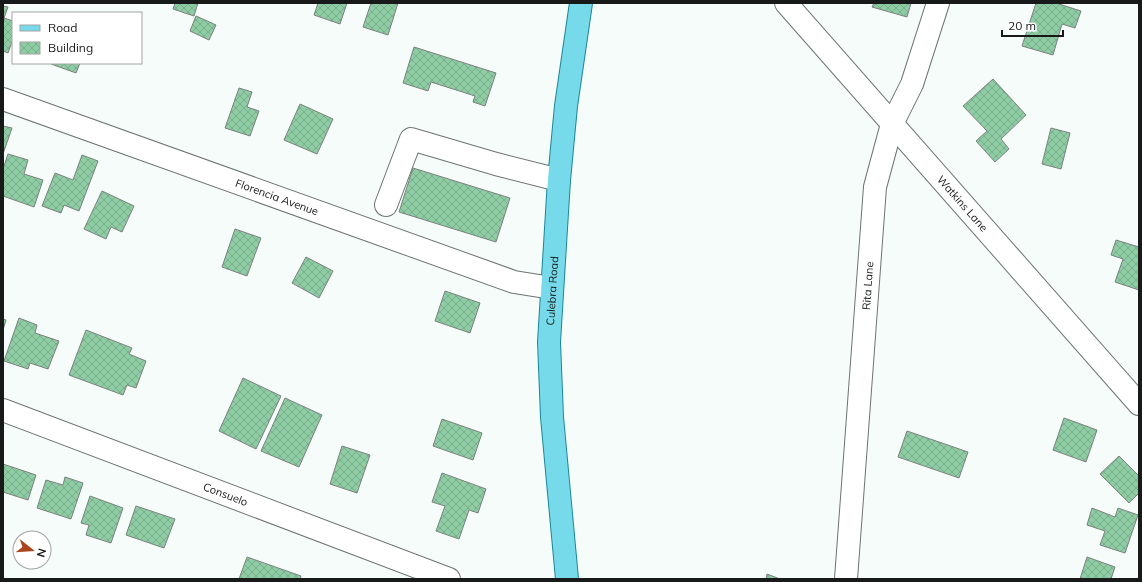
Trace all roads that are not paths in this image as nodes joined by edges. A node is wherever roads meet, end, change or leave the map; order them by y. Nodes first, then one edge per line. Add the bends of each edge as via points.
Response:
1 (581, 3) edge
2 (786, 3) edge
3 (938, 3) edge
4 (3, 99) edge
5 (892, 124) junction
6 (559, 180) junction
7 (386, 205) dead end
8 (552, 288) junction
9 (1139, 404) edge
10 (3, 410) edge
11 (449, 579) edge
12 (567, 579) edge
13 (846, 579) edge

1 - 6 main road, Culebra Road via 566,106
2 - 5 street, Watkins Lane
3 - 5 street, Rita Lane via 912,84
4 - 8 street, Florencia Avenue via 514,282
5 - 9 street, Watkins Lane
5 - 13 street, Rita Lane via 875,187
6 - 7 street via 411,139
6 - 8 main road, Culebra Road
8 - 12 main road, Culebra Road via 549,342 552,417
10 - 11 street, Consuelo

